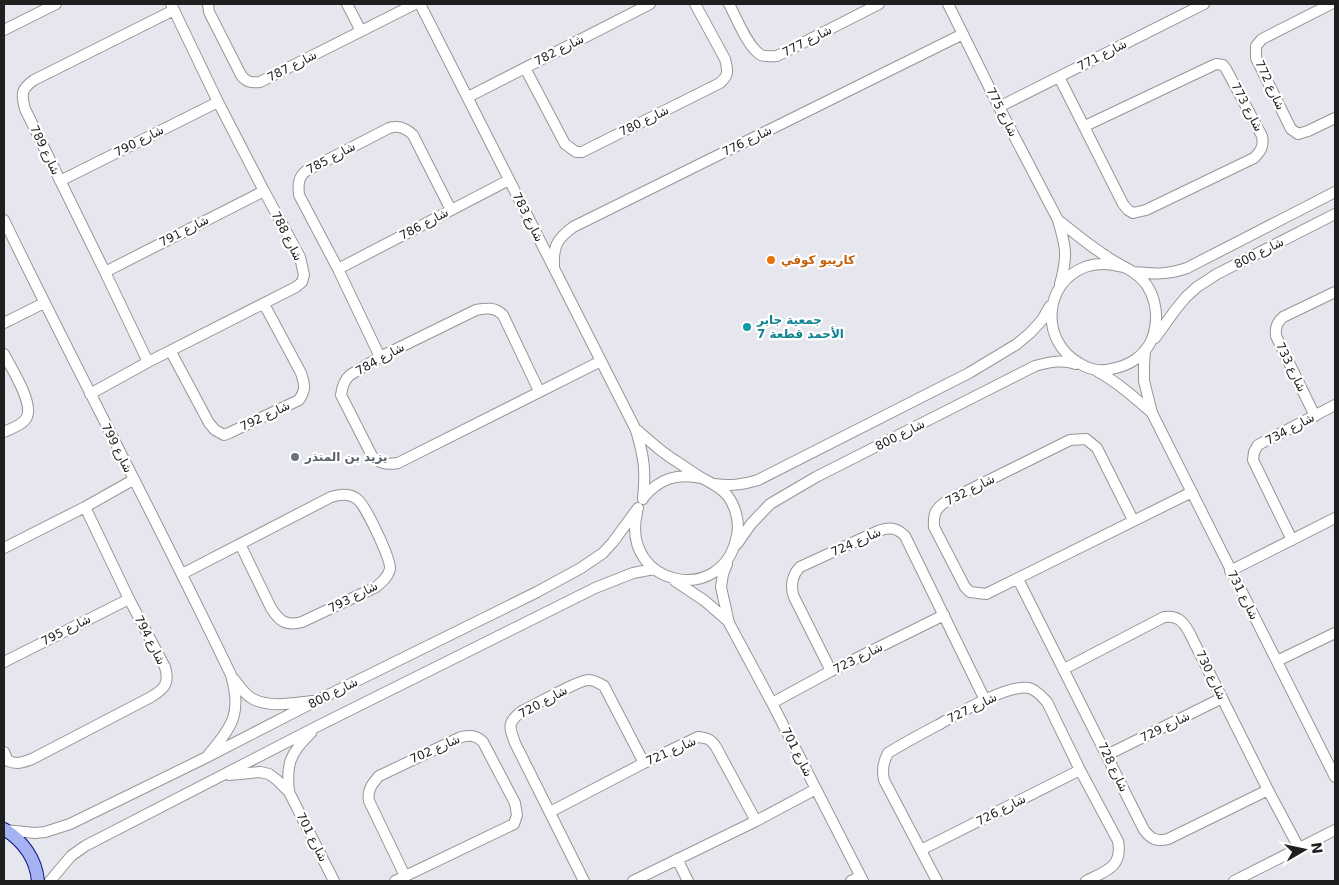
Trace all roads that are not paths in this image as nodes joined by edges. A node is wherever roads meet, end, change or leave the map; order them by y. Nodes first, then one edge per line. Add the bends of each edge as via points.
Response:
1 (56, 4) edge
2 (208, 4) edge
3 (347, 4) edge
4 (415, 4) edge
5 (420, 4) edge
6 (650, 4) edge
7 (695, 4) edge
8 (730, 4) edge
9 (876, 4) edge
10 (948, 4) edge
11 (1204, 4) edge
12 (1332, 4) edge
13 (172, 7) edge
14 (4, 30) edge
15 (361, 31) junction
16 (963, 34) junction
17 (525, 68) junction
18 (1059, 77) junction
19 (468, 97) junction
20 (218, 102) junction
21 (999, 107) junction
22 (1335, 118) edge
23 (1085, 126) junction
24 (510, 180) junction
25 (60, 181) junction
26 (264, 191) junction
27 (1335, 192) edge
28 (451, 210) junction
29 (1335, 214) edge
30 (4, 220) edge
31 (1058, 220) junction
32 (554, 267) junction
33 (1122, 267) junction
34 (338, 268) junction
35 (105, 272) junction
36 (1134, 272) junction
37 (1058, 290) junction
38 (1335, 292) edge
39 (1053, 301) junction
40 (44, 303) junction
41 (264, 304) junction
42 (4, 323) edge
43 (1148, 347) junction
44 (171, 352) junction
45 (4, 354) edge
46 (380, 358) junction
47 (601, 361) junction
48 (148, 362) junction
49 (1089, 368) junction
50 (539, 391) junction
51 (90, 394) junction
52 (1335, 406) edge
53 (1152, 413) junction
54 (1315, 416) junction
55 (636, 430) junction
56 (4, 432) edge
57 (702, 478) junction
58 (133, 480) junction
59 (714, 484) junction
60 (1192, 492) junction
61 (640, 503) junction
62 (85, 507) junction
63 (1335, 518) edge
64 (1133, 520) junction
65 (1292, 540) junction
66 (240, 544) junction
67 (735, 547) junction
68 (4, 548) edge
69 (730, 558) junction
70 (654, 569) junction
71 (1230, 571) junction
72 (182, 574) junction
73 (671, 578) junction
74 (1018, 579) junction
75 (129, 599) junction
76 (944, 615) junction
77 (730, 623) junction
78 (1335, 633) edge
79 (1277, 661) junction
80 (4, 662) edge
81 (1064, 669) junction
82 (831, 671) junction
83 (231, 675) junction
84 (1222, 698) junction
85 (318, 700) junction
86 (985, 700) junction
87 (772, 702) junction
88 (318, 726) junction
89 (4, 752) edge
90 (1107, 755) junction
91 (205, 758) junction
92 (644, 763) junction
93 (1080, 770) junction
94 (218, 777) junction
95 (1335, 777) edge
96 (816, 789) junction
97 (1268, 790) junction
98 (290, 792) junction
99 (550, 812) junction
100 (756, 820) junction
101 (5, 829) edge
102 (1335, 830) edge
103 (1300, 848) junction
104 (921, 850) junction
105 (677, 859) junction
106 (405, 876) junction
107 (858, 880) edge
108 (38, 881) edge
109 (50, 881) edge
110 (334, 881) edge
111 (395, 881) edge
112 (584, 881) edge
113 (633, 881) edge
114 (688, 881) edge
115 (937, 881) edge
116 (1086, 881) edge
117 (1234, 881) edge

1 - 14 street
2 - 15 street, شارع 787 via 241,75 253,83
3 - 15 street
4 - 15 street, شارع 787
5 - 19 street, شارع 783
6 - 17 street, شارع 782
7 - 17 street, شارع 780 via 725,59 725,78 582,152 576,152 565,144
8 - 9 street, شارع 777 via 751,45 767,57 777,56
10 - 16 street, شارع 775
11 - 18 street, شارع 771
12 - 22 street, شارع 772 via 1262,39 1256,46 1256,58 1291,130 1298,134 1308,132
13 - 20 street, شارع 788
13 - 25 street, شارع 789 via 26,86 22,99 25,109
16 - 21 street, شارع 775
16 - 32 street, شارع 776 via 573,227 556,245
17 - 19 street, شارع 782
18 - 21 street, شارع 771
18 - 23 street, شارع 773
19 - 24 street, شارع 783
20 - 25 street, شارع 790
20 - 26 street, شارع 788
21 - 31 street, شارع 775
23 - 23 street, شارع 773 via 1123,204 1133,213 1146,210 1254,158 1262,149 1263,142 1226,69 1216,64
24 - 28 street, شارع 786
24 - 32 street, شارع 783
25 - 35 street, شارع 789
26 - 35 street, شارع 791
26 - 41 street, شارع 788 via 300,257 304,275 296,287
27 - 36 street, شارع 800 via 1187,268 1173,273
28 - 34 street, شارع 786
28 - 34 street, شارع 785 via 413,135 408,129 389,128 306,171 299,180 299,195
29 - 43 street, شارع 800 via 1217,274 1198,287 1176,309
30 - 40 street, شارع 799
31 - 33 street, شارع 775
31 - 37 street, شارع 775 via 1066,254
32 - 47 street, شارع 783
33 - 36 street
33 - 37 street via 1110,264 1086,266 1075,272
34 - 46 street, شارع 785
35 - 48 street, شارع 789
36 - 43 street via 1154,297 1157,313 1156,329
37 - 39 street
38 - 54 street, شارع 733 via 1283,317 1275,331
39 - 49 street via 1051,314 1056,340 1072,360
39 - 59 street, شارع 800 via 1030,333 969,373 758,480 729,486
40 - 42 street
40 - 51 street, شارع 799
41 - 44 street, شارع 788
41 - 44 street, شارع 792 via 302,373 305,391 299,400 224,435 209,423
43 - 49 street via 1122,367 1108,370
43 - 53 street, شارع 731 via 1144,381
44 - 48 street, شارع 788
45 - 56 street via 24,394 29,412 26,420
46 - 50 street, شارع 784 via 476,310 491,308 503,315
46 - 50 street, شارع 784 via 347,378 341,395 372,456 384,464 398,463
47 - 50 street, شارع 784
47 - 55 street, شارع 783
48 - 51 street, شارع 788
49 - 53 street, شارع 731 via 1131,393
49 - 67 street, شارع 800 via 1066,361 1035,366 816,477 770,504
51 - 58 street, شارع 799
52 - 54 street, شارع 734
53 - 60 street, شارع 731
54 - 65 street, شارع 734 via 1258,445 1254,452 1253,460
55 - 57 street, شارع 783
55 - 61 street, شارع 783 via 645,463
57 - 59 street
57 - 61 street via 669,478 650,490
58 - 62 street
58 - 72 street, شارع 799
59 - 67 street via 736,511
60 - 64 street, شارع 732
60 - 71 street, شارع 731
61 - 70 street via 634,524 636,541 642,557
61 - 85 street, شارع 800 via 614,542 581,568
62 - 68 street
62 - 75 street, شارع 794
63 - 65 street
64 - 74 street, شارع 732
64 - 74 street, شارع 732 via 1097,448 1086,439 1070,440 941,505 936,511 934,527 970,592 986,594
65 - 71 street
66 - 66 street, شارع 793 via 341,494 352,496 365,507 390,567 376,587 294,624 284,622 270,608
66 - 72 street, شارع 793
67 - 69 street
69 - 73 street via 704,578 687,581
69 - 77 street, شارع 701 via 721,587
70 - 73 street
70 - 88 street, شارع 800 via 633,573 595,588
71 - 79 street, شارع 731
72 - 83 street, شارع 799
73 - 77 street, شارع 701 via 706,601
74 - 81 street, شارع 728
75 - 80 street, شارع 795
75 - 89 street, شارع 794 via 165,667 166,684 162,691 32,759 19,764 8,761
76 - 82 street, شارع 723
76 - 82 street, شارع 724 via 900,530 878,530 800,567 791,589
76 - 86 street, شارع 724
77 - 87 street, شارع 701
78 - 79 street
79 - 95 street, شارع 731
81 - 84 street, شارع 730 via 1171,616 1184,624
81 - 90 street, شارع 728
82 - 87 street, شارع 723
83 - 85 street, شارع 799 via 255,700 270,704
83 - 91 street, شارع 799 via 236,709 232,722
84 - 90 street, شارع 729
84 - 97 street, شارع 730
85 - 91 street, شارع 800
86 - 93 street, شارع 727 via 1022,688 1030,688 1041,695
86 - 104 street, شارع 727 via 888,753 883,763 884,780
87 - 96 street, شارع 701
88 - 94 street, شارع 800
88 - 98 street, شارع 701 via 300,744 291,760 288,775
90 - 97 street, شارع 728 via 1144,830 1155,840 1168,839
91 - 101 street, شارع 800 via 63,827 35,833
92 - 99 street, شارع 721
92 - 99 street, شارع 720 via 604,686 596,682 578,683 522,711 511,723 514,744
92 - 100 street, شارع 721 via 698,738 712,740
93 - 104 street, شارع 726
93 - 116 street, شارع 727 via 1120,850 1118,861
94 - 98 street, شارع 701 via 260,772 269,774
94 - 109 street, شارع 800 via 84,846
96 - 100 street
96 - 107 street, شارع 701
97 - 103 street, شارع 730
98 - 110 street, شارع 701
99 - 112 street, شارع 720
100 - 105 street
101 - 108 main road via 26,848
102 - 103 street
103 - 117 street
104 - 115 street, شارع 727
105 - 113 street
105 - 114 street
106 - 106 street, شارع 702 via 514,824 517,815 515,803 480,738 472,735 462,737 378,776 372,784 369,801
106 - 111 street, شارع 702

